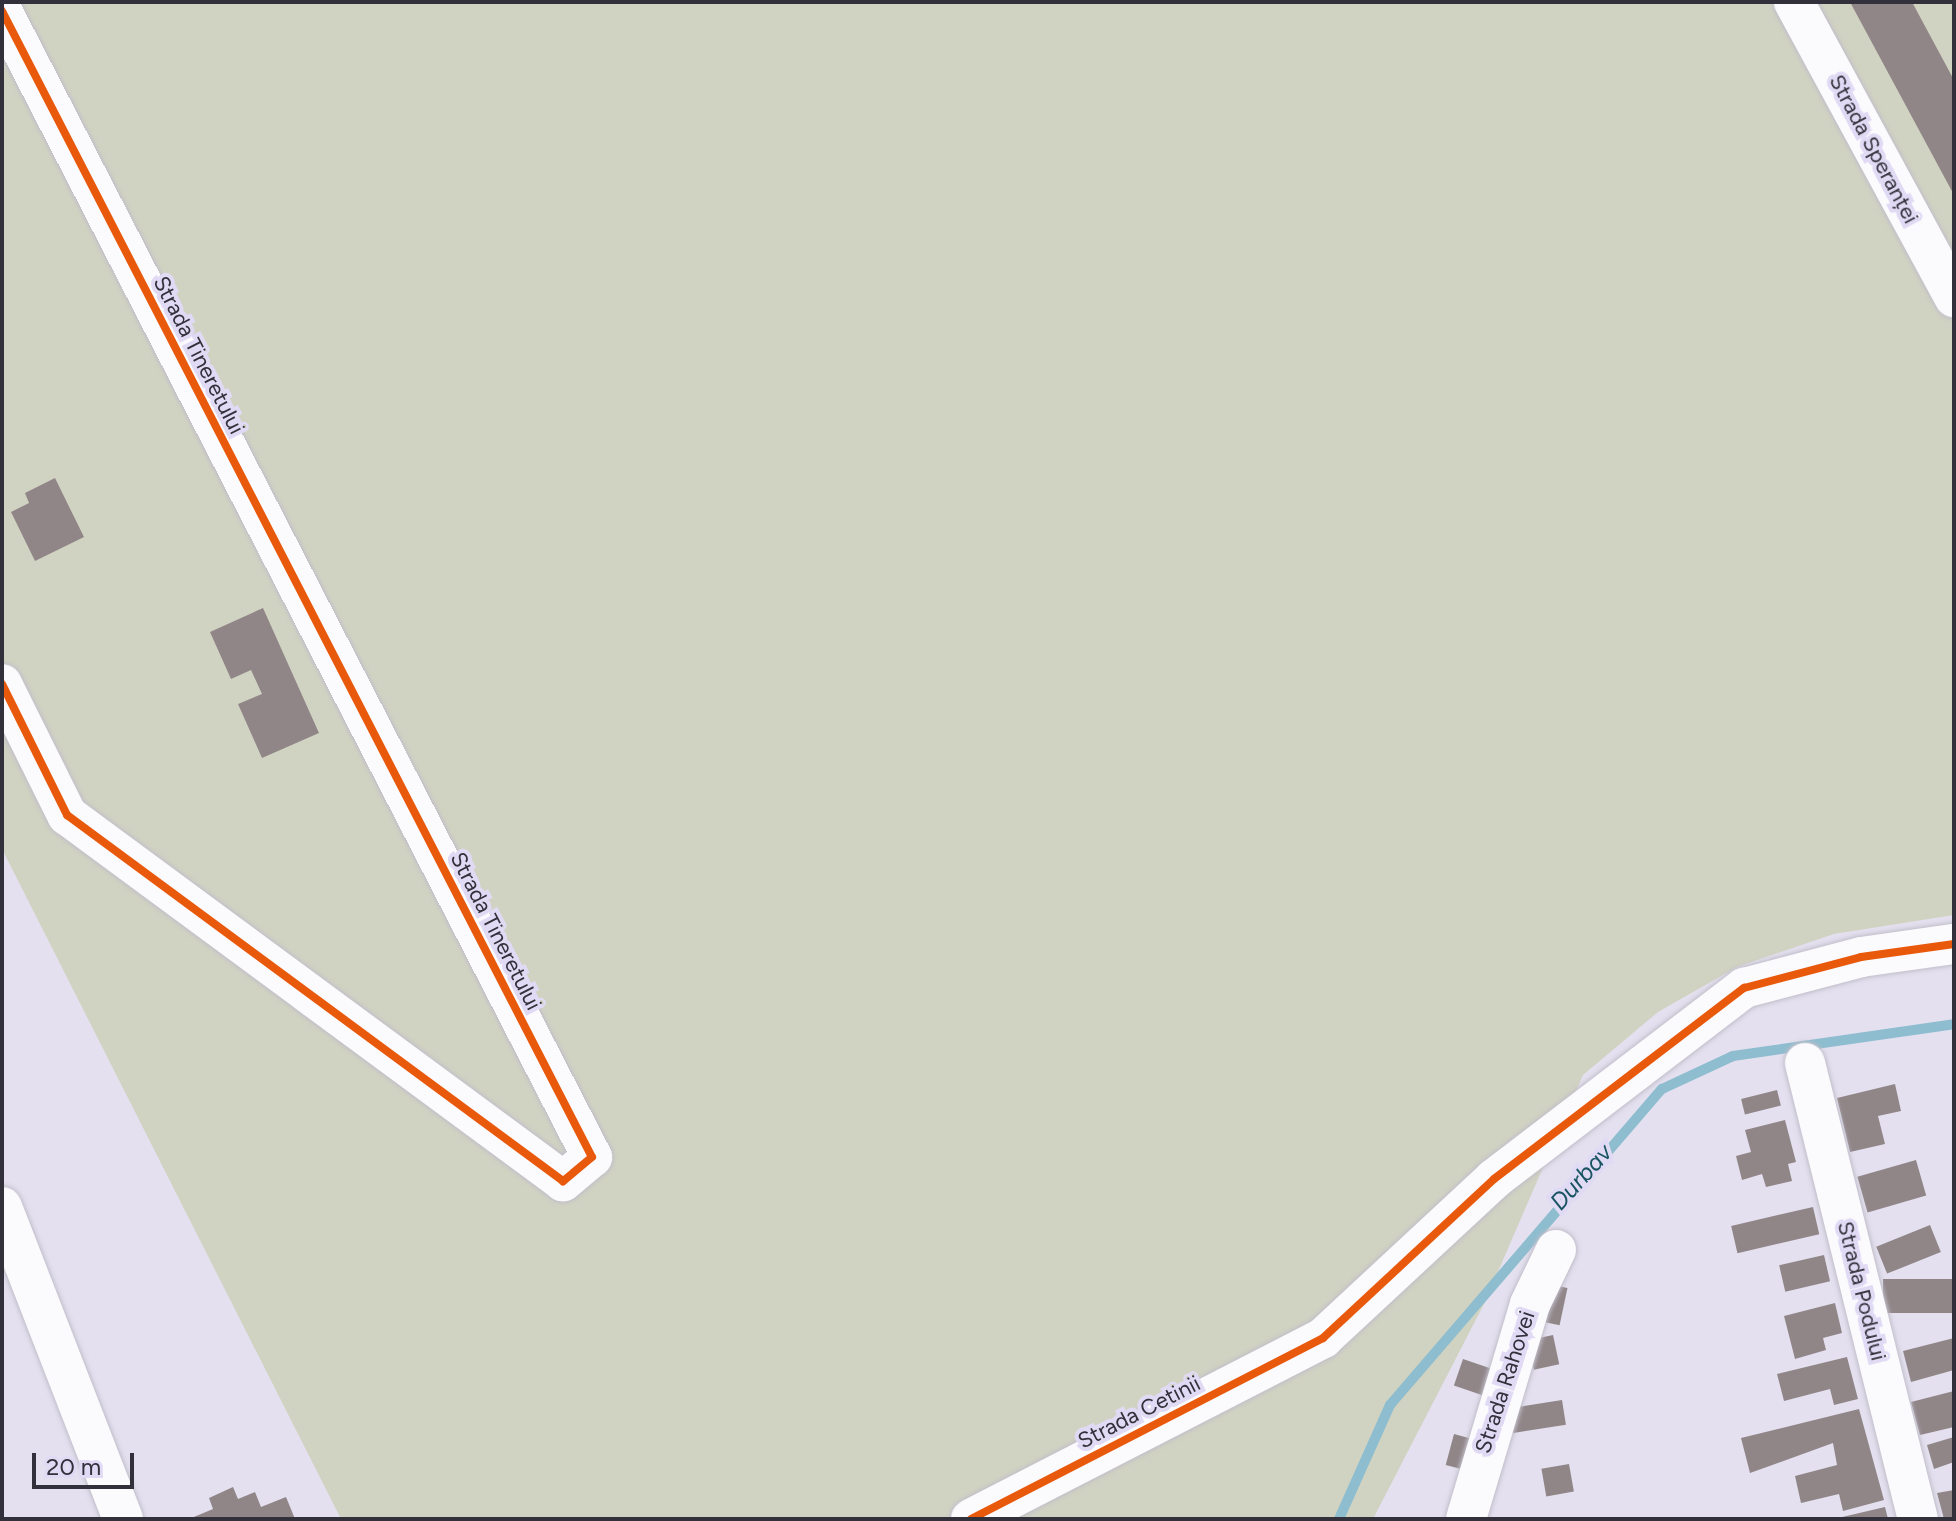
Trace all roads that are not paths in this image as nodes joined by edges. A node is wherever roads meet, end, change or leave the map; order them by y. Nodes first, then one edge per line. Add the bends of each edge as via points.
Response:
1 (1794, 2) edge
2 (2, 11) edge
3 (1954, 297) edge
4 (2, 684) edge
5 (1954, 944) edge
6 (1805, 1063) dead end
7 (2, 1207) edge
8 (1556, 1250) dead end
9 (123, 1519) edge
10 (971, 1519) edge
11 (1466, 1519) edge
12 (1918, 1519) edge

1 - 3 street, Strada Speranței
2 - 4 street, Strada Tineretului via 592,1157 563,1181 67,815
5 - 10 street, Strada Cetinii via 1861,957 1744,988 1494,1179 1323,1338
6 - 12 street, Strada Podului
7 - 9 street
8 - 11 street, Strada Rahovei via 1530,1304

